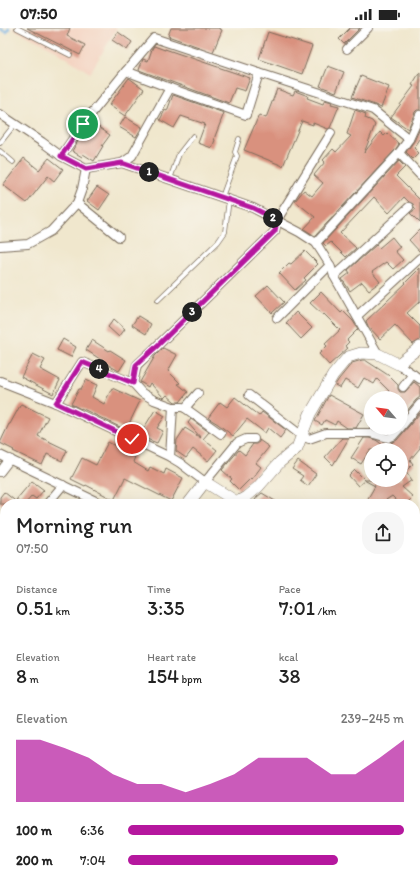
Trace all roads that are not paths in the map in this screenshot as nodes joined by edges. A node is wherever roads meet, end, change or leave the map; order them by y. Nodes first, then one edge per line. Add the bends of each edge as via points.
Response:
1 (17, 28) edge
2 (368, 28) edge
3 (347, 49) dead end
4 (70, 55) dead end
5 (126, 71) junction
6 (259, 73) junction
7 (170, 88) junction
8 (0, 114) edge
9 (420, 115) edge
10 (16, 124) junction
11 (331, 133) dead end
12 (193, 136) dead end
13 (239, 139) dead end
14 (409, 139) junction
15 (0, 143) edge
16 (0, 151) edge
17 (399, 153) junction
18 (61, 156) junction
19 (13, 162) dead end
20 (122, 163) junction
21 (86, 169) junction
22 (420, 175) edge
23 (170, 180) junction
24 (226, 198) junction
25 (77, 203) junction
26 (409, 207) dead end
27 (277, 220) junction
28 (119, 236) dead end
29 (316, 243) junction
30 (0, 246) edge
31 (420, 258) edge
32 (330, 265) junction
33 (334, 276) junction
34 (158, 300) dead end
35 (356, 316) junction
36 (276, 318) dead end
37 (420, 347) edge
38 (378, 354) junction
39 (398, 364) junction
40 (417, 377) edge
41 (0, 381) edge
42 (133, 383) junction
43 (403, 387) dead end
44 (198, 393) dead end
45 (249, 395) dead end
46 (56, 403) junction
47 (420, 404) edge
48 (173, 407) junction
49 (185, 408) junction
50 (408, 418) edge
51 (364, 433) edge
52 (221, 434) dead end
53 (377, 435) edge
54 (394, 435) edge
55 (302, 436) junction
56 (254, 439) dead end
57 (0, 454) edge
58 (170, 457) junction
59 (10, 459) junction
60 (0, 472) edge
61 (205, 482) junction
62 (63, 485) junction
63 (51, 499) edge
64 (92, 499) edge
65 (192, 499) edge
66 (230, 499) edge
67 (243, 499) edge

1 - 4 lane
2 - 3 street
5 - 6 street via 154,38
5 - 7 street
5 - 18 street
6 - 7 street via 246,115
6 - 14 street via 373,110
7 - 20 street via 132,156
8 - 10 street
9 - 14 street
10 - 15 lane
10 - 18 street
11 - 27 street
12 - 23 lane via 179,154
13 - 24 lane
14 - 17 street
16 - 19 lane
17 - 22 street
17 - 29 street
18 - 21 street
20 - 21 street
20 - 23 street
21 - 25 street
23 - 24 street
24 - 27 street
24 - 34 lane via 225,232 222,237
25 - 28 street
25 - 30 street via 51,231 28,244
26 - 33 street
27 - 29 street
27 - 42 street via 275,231 136,365
29 - 32 street
31 - 35 street
32 - 33 street
32 - 36 street
33 - 35 street
35 - 38 street
37 - 39 street
38 - 39 street
38 - 55 street via 361,353 348,357 333,375 310,414
39 - 40 street
40 - 43 street
41 - 46 street
42 - 46 street via 82,362
42 - 48 street via 142,393
44 - 49 street
45 - 55 street
46 - 58 street
47 - 50 street
48 - 49 street
48 - 58 street
49 - 52 street
51 - 55 street via 326,433 309,439
53 - 54 street via 388,438
55 - 67 street via 297,448
56 - 61 street via 237,443
57 - 59 street
58 - 61 street
59 - 60 street
59 - 62 street
61 - 65 street
61 - 66 street
62 - 63 street
62 - 64 street

